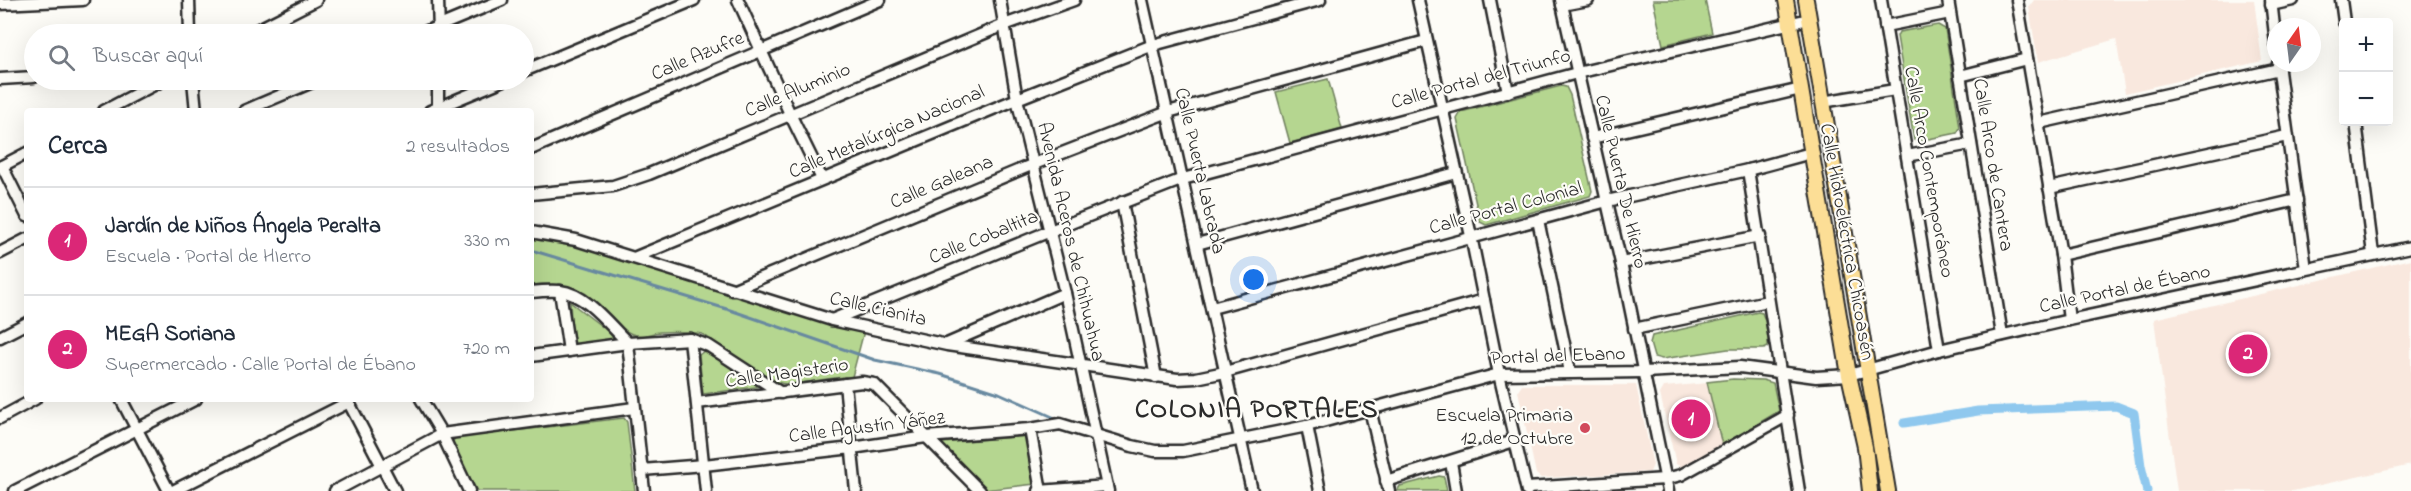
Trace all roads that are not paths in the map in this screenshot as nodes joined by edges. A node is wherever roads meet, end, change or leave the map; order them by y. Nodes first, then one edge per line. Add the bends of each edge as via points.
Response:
1 (83, 0) edge
2 (189, 0) edge
3 (316, 0) edge
4 (438, 0) edge
5 (502, 0) edge
6 (694, 0) edge
7 (738, 0) edge
8 (880, 0) edge
9 (1000, 0) edge
10 (1074, 0) edge
11 (1142, 0) edge
12 (1320, 0) edge
13 (1418, 0) edge
14 (1490, 0) edge
15 (1588, 0) edge
16 (1786, 0) edge
17 (1806, 0) edge
18 (1881, 0) edge
19 (1948, 0) edge
20 (2017, 0) edge
21 (2294, 0) edge
22 (2341, 0) edge
23 (2271, 2) edge
24 (1562, 3) edge
25 (0, 4) edge
26 (1950, 13) junction
27 (2273, 18) edge
28 (2343, 18) edge
29 (1809, 19) junction
30 (1789, 23) junction
31 (190, 24) edge
32 (269, 24) edge
33 (439, 24) edge
34 (453, 24) edge
35 (1004, 25) junction
36 (1885, 26) junction
37 (1426, 41) junction
38 (1153, 45) junction
39 (762, 49) junction
40 (2027, 59) junction
41 (534, 68) edge
42 (2267, 69) edge
43 (2280, 72) edge
44 (1576, 73) junction
45 (1960, 76) junction
46 (24, 78) edge
47 (0, 80) edge
48 (1801, 89) junction
49 (144, 90) edge
50 (194, 90) edge
51 (293, 90) edge
52 (437, 90) edge
53 (481, 90) edge
54 (1895, 90) junction
55 (1508, 92) junction
56 (1017, 99) junction
57 (1822, 102) junction
58 (110, 108) edge
59 (196, 108) edge
60 (251, 108) edge
61 (436, 108) edge
62 (441, 108) edge
63 (1443, 108) junction
64 (1168, 112) junction
65 (790, 114) junction
66 (2039, 123) junction
67 (2357, 126) edge
68 (2287, 136) junction
69 (1592, 138) junction
70 (1971, 144) junction
71 (534, 148) edge
72 (1811, 153) junction
73 (24, 155) edge
74 (1907, 156) junction
75 (1034, 164) junction
76 (1, 167) edge
77 (1748, 170) junction
78 (1456, 173) junction
79 (822, 179) junction
80 (1183, 179) junction
81 (2049, 188) junction
82 (534, 194) edge
83 (2297, 200) junction
84 (1607, 201) junction
85 (1122, 202) junction
86 (24, 210) edge
87 (1538, 220) junction
88 (1050, 231) junction
89 (534, 232) edge
90 (1472, 236) junction
91 (1760, 236) junction
92 (24, 241) edge
93 (1197, 244) junction
94 (2411, 247) edge
95 (0, 253) edge
96 (2373, 254) junction
97 (2061, 255) junction
98 (636, 257) junction
99 (1621, 263) junction
100 (2306, 269) junction
101 (732, 290) junction
102 (560, 291) junction
103 (534, 292) edge
104 (1065, 293) junction
105 (1484, 300) junction
106 (1768, 301) junction
107 (1212, 308) junction
108 (832, 320) junction
109 (2069, 320) junction
110 (24, 325) edge
111 (1634, 329) junction
112 (2002, 335) junction
113 (0, 337) edge
114 (690, 339) junction
115 (628, 343) junction
116 (947, 345) junction
117 (1939, 350) junction
118 (569, 351) junction
119 (534, 356) edge
120 (1080, 363) junction
121 (1867, 370) junction
122 (1781, 371) junction
123 (1225, 372) junction
124 (1570, 372) junction
125 (1644, 372) junction
126 (1499, 374) junction
127 (1849, 375) junction
128 (1156, 377) junction
129 (845, 384) junction
130 (781, 393) junction
131 (29, 402) edge
132 (122, 402) edge
133 (190, 402) edge
134 (346, 402) edge
135 (349, 402) edge
136 (423, 402) edge
137 (697, 403) junction
138 (634, 408) junction
139 (1370, 409) junction
140 (1788, 415) junction
141 (0, 418) edge
142 (1306, 426) junction
143 (1030, 429) junction
144 (136, 430) junction
145 (442, 434) junction
146 (1094, 434) junction
147 (926, 437) junction
148 (1240, 440) junction
149 (1514, 441) junction
150 (852, 448) junction
151 (1450, 462) junction
152 (704, 465) junction
153 (383, 466) junction
154 (642, 470) junction
155 (1665, 479) junction
156 (1388, 486) edge
157 (1107, 488) edge
158 (1600, 488) edge
159 (1799, 488) edge
160 (1527, 489) edge
161 (15, 491) edge
162 (171, 491) edge
163 (335, 491) edge
164 (395, 491) edge
165 (469, 491) edge
166 (644, 491) edge
167 (706, 491) edge
168 (856, 491) edge
169 (980, 491) edge
170 (1040, 491) edge
171 (1252, 491) edge
172 (1320, 491) edge
173 (1456, 491) edge
174 (1668, 491) edge
175 (1788, 491) edge
176 (1870, 491) edge
177 (1888, 491) edge

1 - 25 street
2 - 31 street
3 - 32 street
4 - 33 street
5 - 34 street
6 - 41 street
7 - 39 street
8 - 39 street, Calle Azufre
9 - 35 street, Avenida Aceros de Chihuahua
10 - 35 street, Calle Aluminio
11 - 38 street, Calle Puerta Labrada
12 - 38 street, Calle Metalúrgica Nacional
13 - 37 street
14 - 55 street
15 - 24 street
16 - 30 main road, Calle Hidroeléctrica Chicoasén
17 - 29 main road, Calle Hidroeléctrica Chicoasén
18 - 36 street, Calle Arco Contemporáneo
19 - 26 street, Calle Arco de Cantera
20 - 40 street
21 - 23 street
22 - 28 street
23 - 27 street
24 - 44 street, Calle Puerta De Hierro
26 - 36 street
26 - 45 street, Calle Arco de Cantera
29 - 30 street, Calle Portal del Triunfo
29 - 57 main road, Calle Hidroeléctrica Chicoasén
30 - 44 street, Calle Portal del Triunfo
30 - 48 main road, Calle Hidroeléctrica Chicoasén
35 - 56 street, Avenida Aceros de Chihuahua
35 - 65 street, Calle Aluminio
36 - 54 street, Calle Arco Contemporáneo
37 - 63 street
37 - 64 street, Calle Galeana
38 - 56 street, Calle Metalúrgica Nacional
38 - 64 street, Calle Puerta Labrada
39 - 65 street
39 - 71 street, Calle Azufre
40 - 45 street
40 - 66 street
42 - 66 street
43 - 68 street
44 - 55 street, Calle Portal del Triunfo
44 - 69 street, Calle Puerta De Hierro
45 - 70 street, Calle Arco de Cantera
46 - 47 street
48 - 69 street
48 - 72 main road, Calle Hidroeléctrica Chicoasén
49 - 58 street
50 - 59 street
51 - 60 street
52 - 61 street
53 - 62 street
54 - 57 street
54 - 74 street, Calle Arco Contemporáneo
55 - 63 street, Calle Portal del Triunfo
56 - 75 street, Avenida Aceros de Chihuahua
56 - 79 street, Calle Metalúrgica Nacional
57 - 121 main road, Calle Hidroeléctrica Chicoasén
63 - 78 street
63 - 80 street, Calle Portal del Triunfo
64 - 75 street, Calle Galeana
64 - 80 street, Calle Puerta Labrada
65 - 79 street
65 - 82 street, Calle Aluminio via 613,186
66 - 81 street
67 - 96 street
68 - 81 street
68 - 83 street
69 - 84 street, Calle Puerta De Hierro
70 - 74 street
70 - 112 street, Calle Arco de Cantera
72 - 77 street, Calle Portal Colonial
72 - 127 main road, Calle Hidroeléctrica Chicoasén
73 - 76 street
74 - 117 street, Calle Arco Contemporáneo
75 - 88 street, Avenida Aceros de Chihuahua
75 - 101 street, Calle Galeana
76 - 86 street
77 - 84 street, Calle Portal Colonial
77 - 91 street
78 - 90 street
78 - 93 street
79 - 98 street, Calle Metalúrgica Nacional
80 - 85 street, Calle Cobaltita
80 - 93 street, Calle Puerta Labrada
81 - 97 street
83 - 97 street
83 - 100 street
84 - 87 street, Calle Portal Colonial
84 - 99 street, Calle Puerta De Hierro
85 - 88 street, Calle Cobaltita
85 - 128 street
87 - 90 street, Calle Portal Colonial
87 - 124 street
88 - 104 street, Avenida Aceros de Chihuahua
88 - 108 street, Calle Cobaltita
89 - 98 street, Calle Cianita
90 - 105 street
90 - 107 street, Calle Portal Colonial
91 - 99 street
91 - 106 street
92 - 95 street
93 - 107 street, Calle Puerta Labrada
94 - 96 street, Calle Portal de Ébano
96 - 100 street, Calle Portal de Ébano
97 - 109 street
98 - 101 street, Calle Cianita
99 - 111 street, Calle Puerta De Hierro
100 - 109 street, Calle Portal de Ébano
101 - 108 street, Calle Cianita
102 - 103 street
102 - 115 street via 583,300
102 - 118 street
104 - 116 street
104 - 120 street, Avenida Aceros de Chihuahua
105 - 123 street, Calle Cianita
105 - 126 street
106 - 111 street
106 - 122 street
107 - 123 street, Calle Puerta Labrada
108 - 116 street, Calle Cianita
109 - 112 street, Calle Portal de Ébano
110 - 113 street
111 - 125 street, Calle Puerta De Hierro
112 - 117 street, Calle Portal de Ébano
114 - 115 street
114 - 130 street via 709,346
114 - 137 street
115 - 118 street
115 - 138 street
116 - 120 street, Calle Cianita
117 - 121 street, Calle Portal de Ébano
118 - 119 street
120 - 128 street, Calle Cianita
120 - 146 street, Avenida Aceros de Chihuahua
121 - 127 street, Calle Portal de Ébano
121 - 177 main road, Calle Hidroeléctrica Chicoasén
122 - 125 street, Portal del Ebano via 1740,367
122 - 127 street, Portal del Ebano via 1816,377
122 - 140 street
123 - 128 street, Calle Cianita via 1196,378
123 - 148 street, Calle Puerta Labrada
124 - 125 street, Portal del Ebano
124 - 126 street, Portal del Ebano
125 - 155 street, Calle Puerta De Hierro
126 - 139 street, Portal del Ebano
126 - 149 street
127 - 176 main road, Calle Hidroeléctrica Chicoasén
129 - 130 street, Calle Magisterio
129 - 147 street, Calle Magisterio via 874,384
129 - 150 street
130 - 137 street, Calle Magisterio
131 - 141 street
132 - 144 street
133 - 144 street
134 - 162 street
135 - 153 street
136 - 145 street
137 - 152 street
138 - 145 street
138 - 154 street
139 - 142 street, Portal del Ebano
139 - 156 street
140 - 155 street via 1686,473
140 - 159 street
142 - 148 street, Portal del Ebano
142 - 172 street
143 - 146 street, Calle Agustín Yáñez via 1066,424
143 - 147 street, Calle Agustín Yáñez
143 - 170 street
144 - 161 street
144 - 162 street
145 - 153 street
145 - 165 street
146 - 148 street, Portal del Ebano via 1155,451 1183,451
146 - 157 street, Avenida Aceros de Chihuahua
147 - 150 street, Calle Agustín Yáñez
147 - 169 street, Calle Magisterio
148 - 171 street, Calle Puerta Labrada
149 - 151 street
149 - 160 street
150 - 152 street, Calle Agustín Yáñez
150 - 168 street
151 - 156 street
151 - 173 street
152 - 154 street, Calle Agustín Yáñez
152 - 167 street
153 - 163 street
153 - 164 street
154 - 166 street
155 - 158 street
155 - 174 street, Calle Puerta De Hierro
157 - 170 street
158 - 160 street
159 - 175 street

